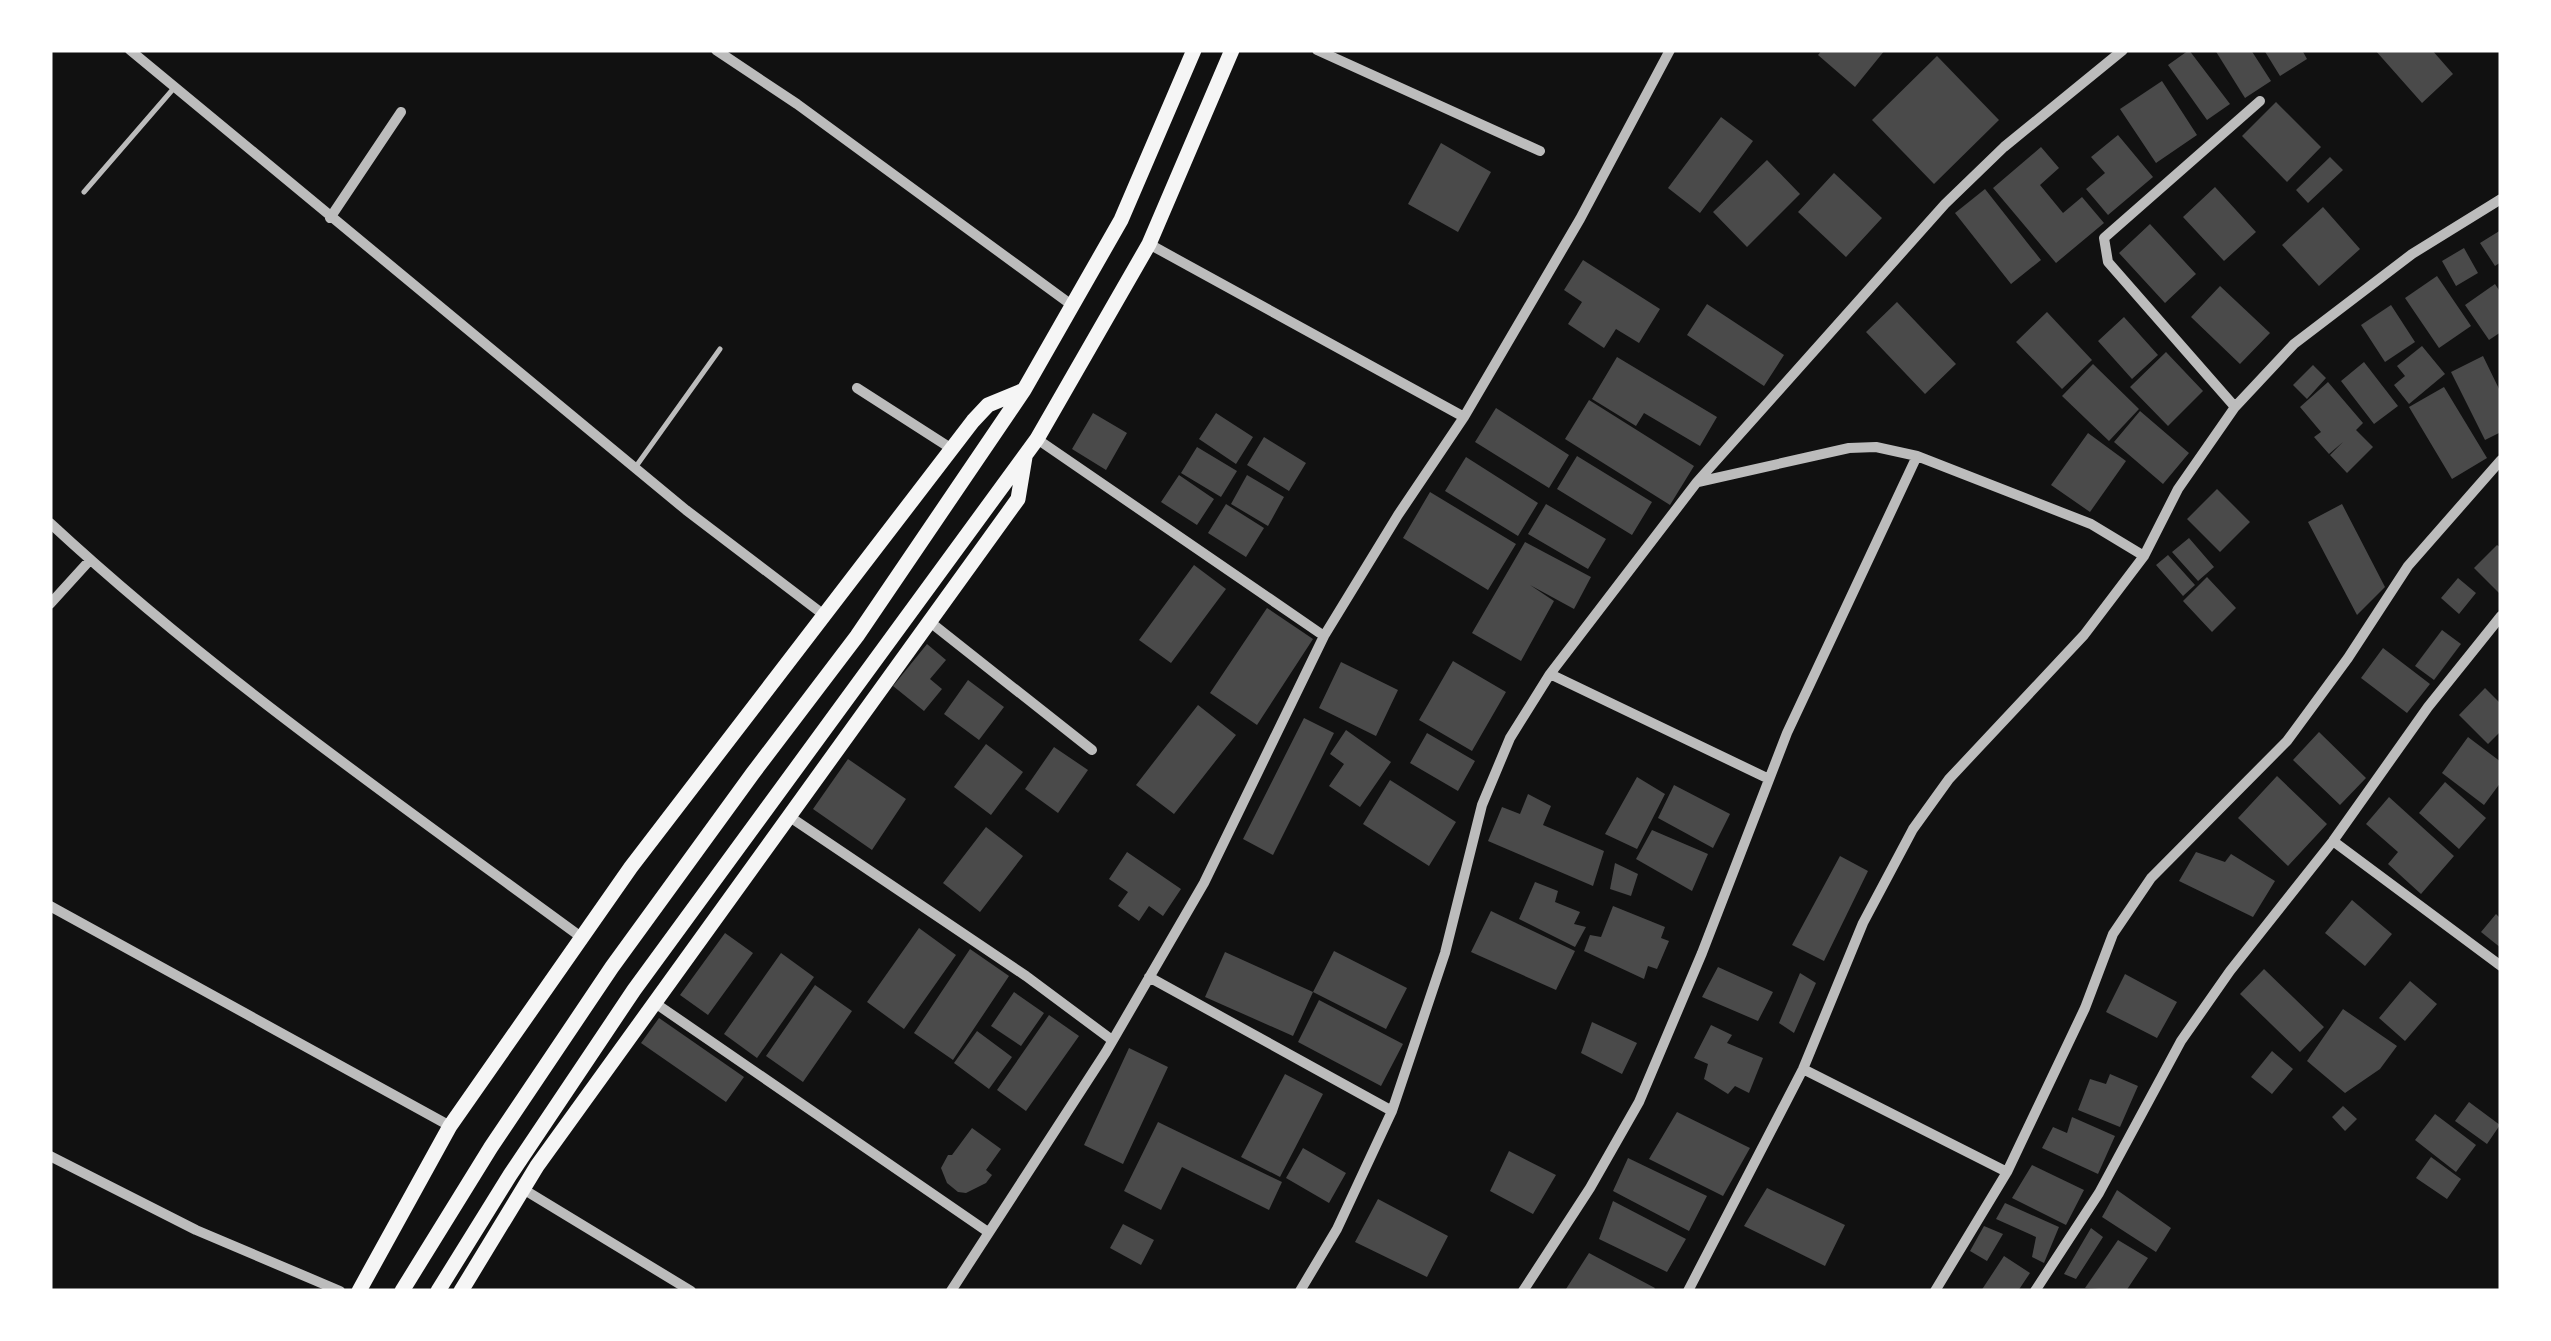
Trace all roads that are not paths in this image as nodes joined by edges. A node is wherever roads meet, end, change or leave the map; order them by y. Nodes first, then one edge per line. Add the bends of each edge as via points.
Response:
1 (130, 50) edge
2 (716, 50) edge
3 (1194, 50) edge
4 (1232, 50) edge
5 (1318, 50) edge
6 (1670, 50) edge
7 (2123, 50) edge
8 (174, 88) junction
9 (2260, 102) dead end
10 (402, 112) dead end
11 (1540, 151) dead end
12 (84, 192) dead end
13 (2501, 198) edge
14 (330, 218) junction
15 (1149, 244) junction
16 (1073, 306) junction
17 (720, 349) dead end
18 (856, 388) dead end
19 (1024, 390) junction
20 (2235, 407) junction
21 (1464, 417) junction
22 (1037, 439) junction
23 (952, 449) junction
24 (1917, 456) junction
25 (1024, 457) junction
26 (2501, 460) edge
27 (635, 468) junction
28 (1697, 482) junction
29 (50, 522) edge
30 (2144, 556) junction
31 (90, 560) junction
32 (50, 604) edge
33 (824, 615) junction
34 (2501, 616) edge
35 (930, 622) junction
36 (1324, 636) junction
37 (1550, 674) junction
38 (1092, 750) dead end
39 (1769, 779) junction
40 (790, 817) junction
41 (2333, 841) junction
42 (50, 906) edge
43 (581, 937) junction
44 (2501, 966) edge
45 (1149, 977) junction
46 (655, 1003) junction
47 (1112, 1040) junction
48 (1803, 1069) junction
49 (1392, 1111) junction
50 (450, 1126) junction
51 (50, 1156) edge
52 (2007, 1172) junction
53 (522, 1189) junction
54 (988, 1232) junction
55 (340, 1291) edge
56 (359, 1291) edge
57 (402, 1291) edge
58 (438, 1291) edge
59 (462, 1291) edge
60 (691, 1291) edge
61 (950, 1291) edge
62 (1300, 1291) edge
63 (1523, 1291) edge
64 (1688, 1291) edge
65 (1935, 1291) edge
66 (2035, 1291) edge

1 - 8 street
2 - 16 street
3 - 16 main road via 1121,220
4 - 15 main road
5 - 11 street
6 - 21 street
7 - 28 street via 1944,204
8 - 12 lane
8 - 14 street
9 - 20 street via 2104,238 2108,262
10 - 14 street
13 - 20 street via 2362,290 2294,344
14 - 27 street
15 - 21 street
15 - 22 main road
16 - 19 main road
17 - 27 lane
18 - 23 street
19 - 23 main road via 988,405
19 - 57 main road via 857,636 612,967
20 - 30 street via 2178,489
21 - 36 street
22 - 25 main road
22 - 36 street
23 - 33 main road
24 - 28 street via 1849,448
24 - 30 street via 2091,524
24 - 39 street
25 - 35 main road via 1018,499
25 - 58 main road via 634,990
26 - 52 street via 2408,566 2286,741 2151,878 2113,934
27 - 33 street
28 - 37 street
29 - 31 street
30 - 48 street via 2084,635 1949,779 1913,828 1864,923
31 - 32 street
31 - 43 street via 308,736
33 - 43 main road
34 - 41 street
35 - 38 street
35 - 40 main road
36 - 45 street via 1204,883
37 - 39 street
37 - 49 street via 1510,738 1482,805 1444,953
39 - 63 street via 1639,1102
40 - 46 main road
40 - 47 street
41 - 44 street
41 - 66 street via 2181,1041 2099,1193
42 - 50 street
43 - 50 main road
45 - 47 street
45 - 49 street
46 - 53 main road
46 - 54 street
47 - 54 street
48 - 52 street
48 - 64 street
49 - 62 street
50 - 56 main road
51 - 55 street via 196,1230
52 - 65 street
53 - 59 main road
53 - 60 street
54 - 61 street

